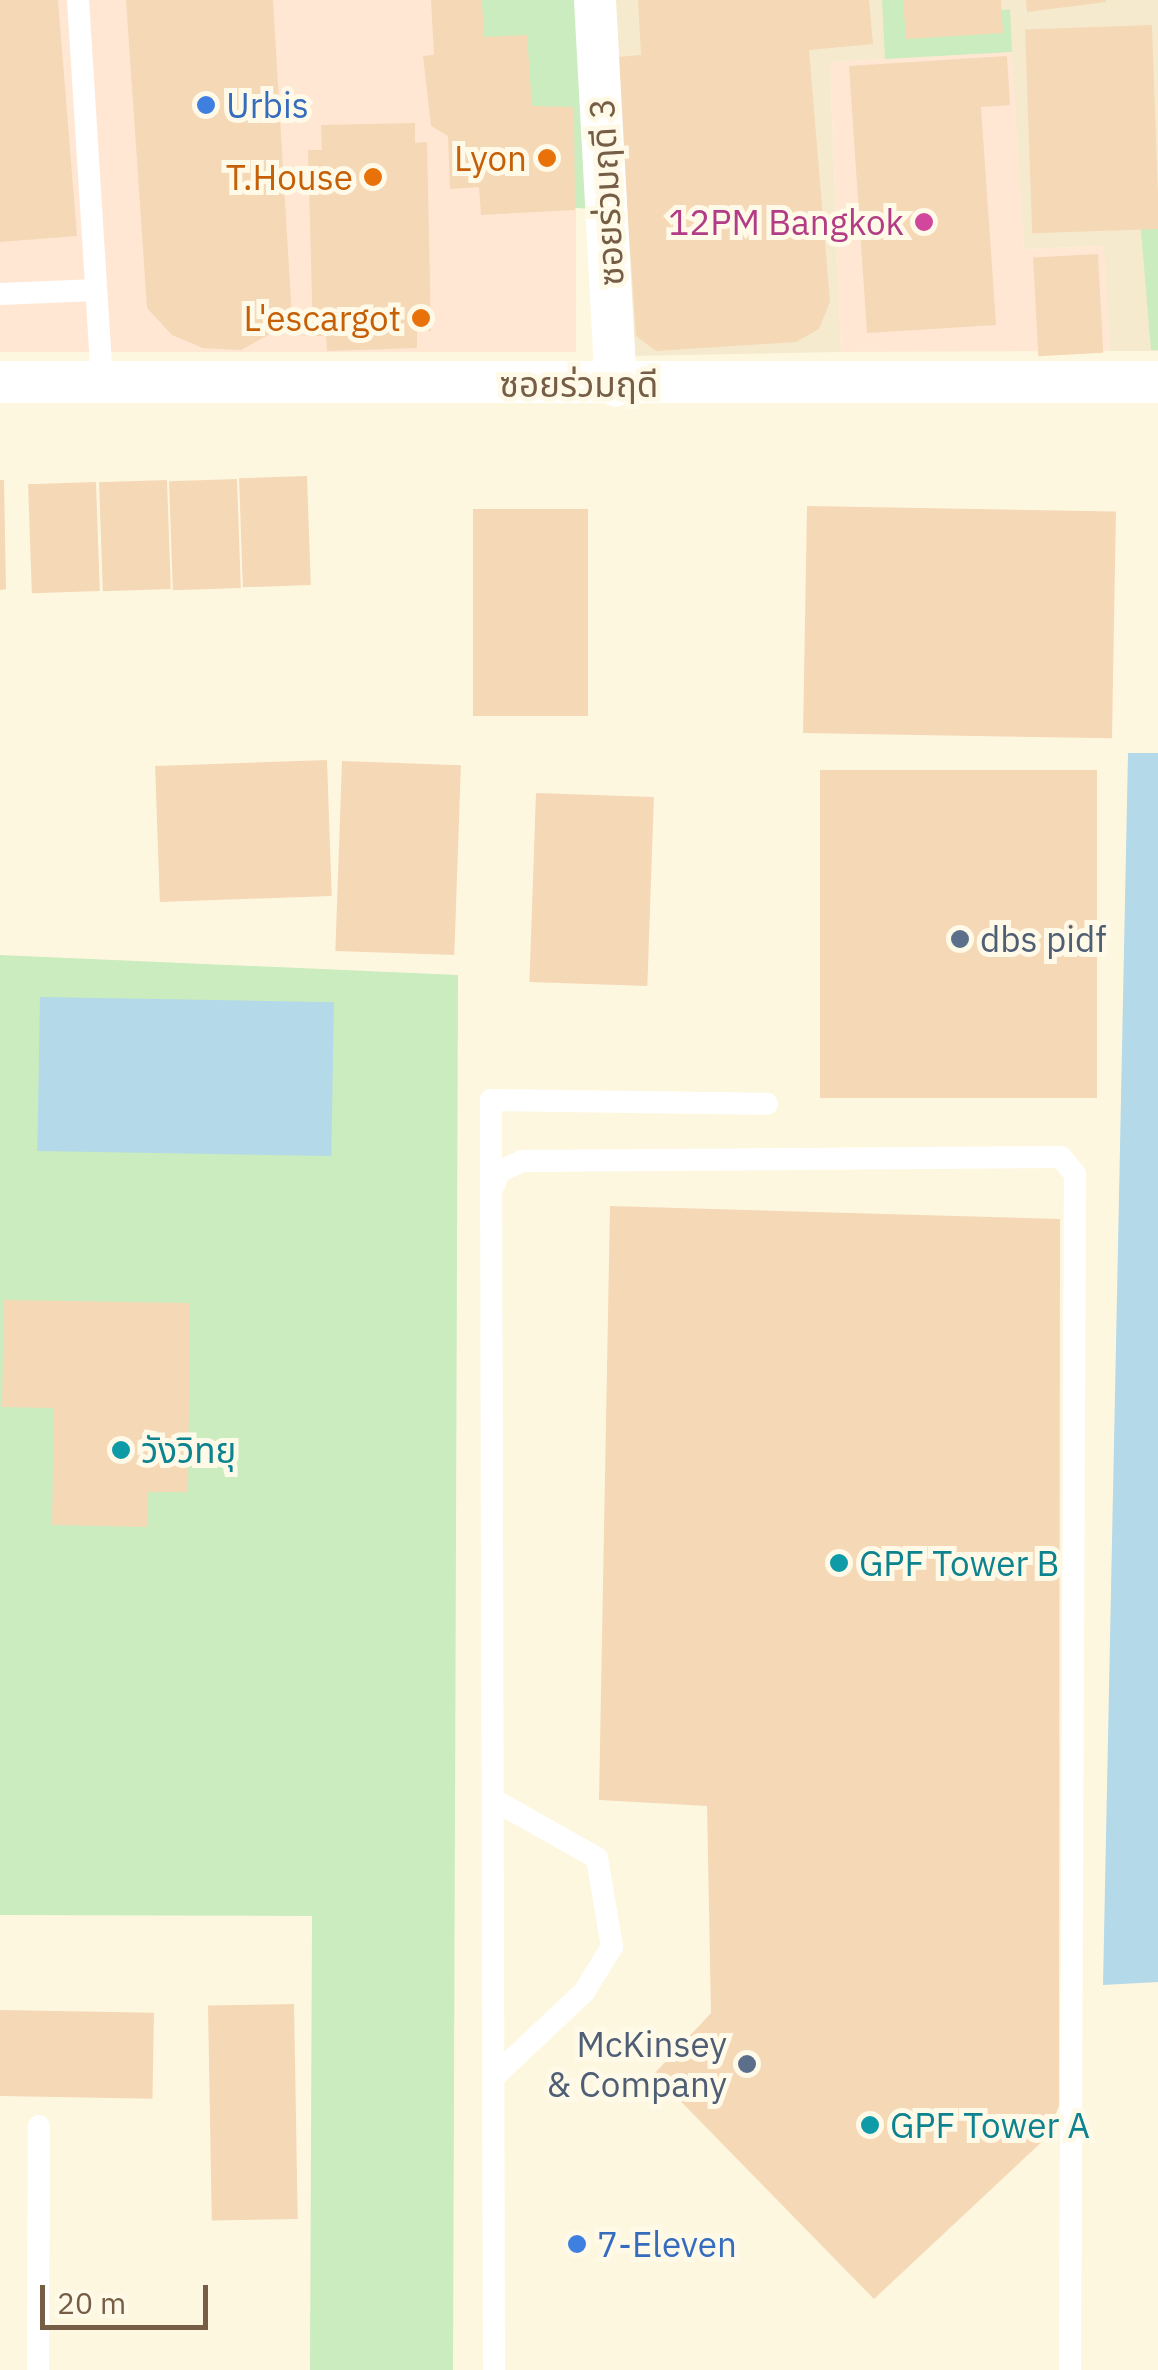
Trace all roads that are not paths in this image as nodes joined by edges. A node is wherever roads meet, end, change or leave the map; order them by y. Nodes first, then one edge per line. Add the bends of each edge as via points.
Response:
1 (78, 0) edge
2 (595, 0) edge
3 (96, 290) junction
4 (0, 294) edge
5 (0, 382) edge
6 (1158, 382) edge
7 (102, 383) junction
8 (616, 385) junction
9 (767, 1104) dead end
10 (492, 1189) junction
11 (494, 1800) junction
12 (496, 2074) junction
13 (39, 2126) dead end
14 (38, 2370) edge
15 (494, 2370) edge
16 (1070, 2370) edge

1 - 3 lane
2 - 8 street, ซอยร่วมฤดี 3
3 - 4 lane
3 - 7 lane
5 - 7 street, ซอยร่วมฤดี
6 - 8 street, ซอยร่วมฤดี
7 - 8 street, ซอยร่วมฤดี
9 - 10 lane via 492,1100
10 - 11 lane
10 - 16 lane via 500,1171 522,1161 1061,1156 1075,1174
11 - 12 lane
11 - 12 lane via 598,1858 612,1947 584,1992
12 - 15 lane
13 - 14 lane

